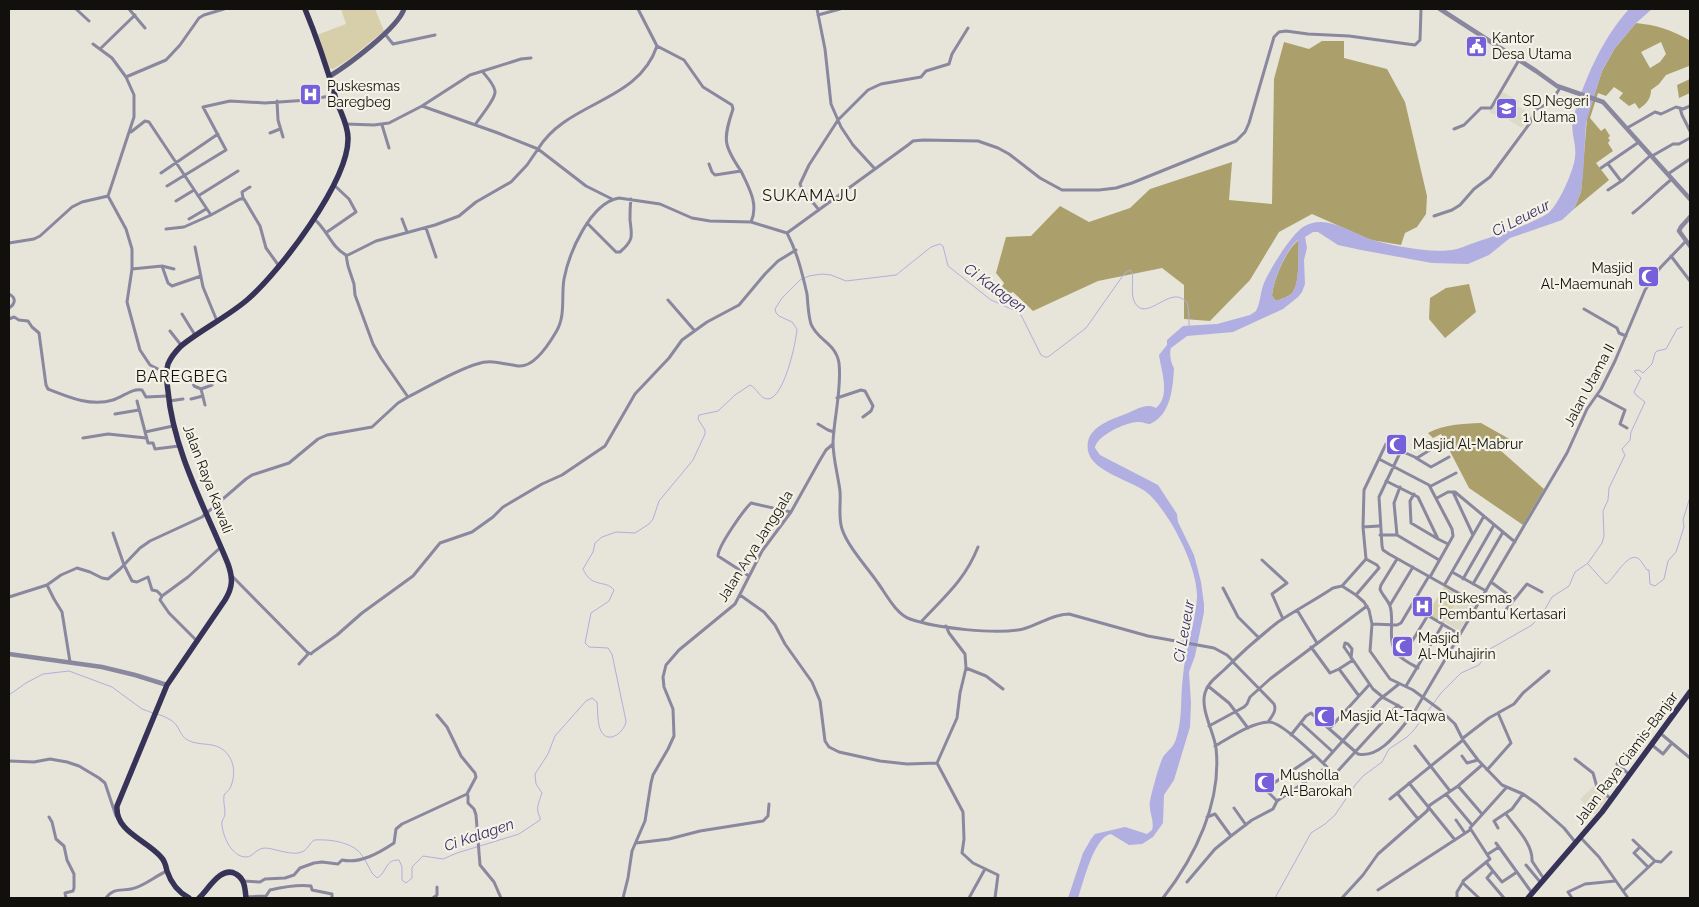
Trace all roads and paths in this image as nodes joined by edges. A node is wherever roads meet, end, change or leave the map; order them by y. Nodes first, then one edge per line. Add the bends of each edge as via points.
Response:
1 (76, 9) edge
2 (128, 9) edge
3 (224, 9) edge
4 (304, 9) edge
5 (404, 9) edge
6 (638, 9) edge
7 (817, 9) edge
8 (840, 9) edge
9 (1421, 9) edge
10 (1440, 9) edge
11 (134, 15) junction
12 (818, 15) junction
13 (89, 21) dead end
14 (145, 28) dead end
15 (968, 28) dead end
16 (384, 33) junction
17 (435, 35) dead end
18 (93, 44) dead end
19 (656, 46) junction
20 (100, 49) junction
21 (531, 58) dead end
22 (1519, 60) junction
23 (482, 71) junction
24 (330, 76) junction
25 (126, 77) junction
26 (1560, 88) junction
27 (335, 95) junction
28 (277, 102) junction
29 (422, 106) junction
30 (1690, 106) edge
31 (1680, 107) junction
32 (838, 120) junction
33 (346, 124) junction
34 (382, 125) junction
35 (475, 125) junction
36 (1627, 128) junction
37 (280, 129) junction
38 (1454, 129) dead end
39 (130, 132) junction
40 (270, 132) dead end
41 (1690, 132) edge
42 (218, 134) junction
43 (283, 137) dead end
44 (1690, 138) edge
45 (1639, 141) junction
46 (389, 148) dead end
47 (538, 149) junction
48 (1652, 155) junction
49 (1690, 159) edge
50 (175, 162) junction
51 (709, 164) dead end
52 (1608, 164) junction
53 (1602, 168) dead end
54 (875, 169) junction
55 (238, 171) dead end
56 (741, 171) junction
57 (161, 173) dead end
58 (1668, 174) junction
59 (184, 175) junction
60 (1672, 179) junction
61 (1621, 181) junction
62 (334, 185) junction
63 (167, 186) dead end
64 (250, 187) dead end
65 (194, 190) junction
66 (1608, 190) dead end
67 (108, 196) junction
68 (198, 196) junction
69 (243, 198) junction
70 (613, 199) junction
71 (631, 199) junction
72 (1690, 200) edge
73 (176, 202) dead end
74 (206, 209) junction
75 (818, 210) junction
76 (1633, 213) dead end
77 (211, 215) junction
78 (1434, 216) dead end
79 (314, 218) junction
80 (1690, 218) edge
81 (189, 219) dead end
82 (402, 219) dead end
83 (751, 222) junction
84 (587, 223) junction
85 (426, 228) junction
86 (166, 229) dead end
87 (327, 232) junction
88 (407, 232) junction
89 (787, 233) junction
90 (1686, 241) junction
91 (9, 243) edge
92 (1690, 246) edge
93 (195, 247) dead end
94 (796, 250) junction
95 (346, 255) junction
96 (1671, 256) junction
97 (436, 257) dead end
98 (162, 266) junction
99 (279, 267) junction
100 (132, 269) junction
101 (174, 269) dead end
102 (201, 276) junction
103 (1690, 282) edge
104 (9, 294) edge
105 (668, 300) dead end
106 (9, 308) edge
107 (1584, 310) dead end
108 (182, 314) dead end
109 (9, 319) edge
110 (217, 321) junction
111 (170, 330) dead end
112 (694, 330) junction
113 (195, 334) junction
114 (1625, 336) junction
115 (181, 346) junction
116 (167, 373) junction
117 (167, 381) junction
118 (212, 385) dead end
119 (201, 389) junction
120 (1597, 395) junction
121 (203, 396) junction
122 (408, 397) junction
123 (169, 398) junction
124 (837, 398) junction
125 (183, 399) dead end
126 (191, 399) dead end
127 (137, 401) dead end
128 (205, 405) dead end
129 (139, 410) junction
130 (115, 414) dead end
131 (863, 417) dead end
132 (818, 424) dead end
133 (173, 426) junction
134 (1627, 428) dead end
135 (145, 432) junction
136 (834, 432) junction
137 (84, 438) dead end
138 (146, 438) junction
139 (1441, 443) dead end
140 (833, 444) junction
141 (179, 446) junction
142 (1401, 451) junction
143 (1449, 457) dead end
144 (1415, 458) junction
145 (1379, 459) junction
146 (1393, 466) junction
147 (1456, 473) dead end
148 (1386, 481) junction
149 (1431, 486) junction
150 (1400, 487) junction
151 (1452, 491) junction
152 (1414, 494) junction
153 (1437, 498) junction
154 (791, 512) junction
155 (207, 513) junction
156 (1484, 516) junction
157 (1494, 525) junction
158 (1380, 526) junction
159 (1363, 527) junction
160 (1503, 532) junction
161 (113, 533) dead end
162 (1380, 535) junction
163 (1397, 535) junction
164 (1472, 535) junction
165 (1438, 539) junction
166 (1514, 542) junction
167 (1448, 544) junction
168 (221, 547) junction
169 (978, 547) dead end
170 (1397, 558) junction
171 (1366, 559) junction
172 (1262, 560) dead end
173 (1439, 560) junction
174 (124, 565) junction
175 (1413, 567) junction
176 (1452, 572) junction
177 (749, 576) junction
178 (232, 577) junction
179 (1430, 577) junction
180 (1464, 578) junction
181 (1491, 582) junction
182 (1444, 584) junction
183 (1474, 584) junction
184 (47, 585) junction
185 (1342, 586) junction
186 (1223, 588) dead end
187 (1486, 591) junction
188 (1542, 592) dead end
189 (740, 595) junction
190 (1356, 595) junction
191 (162, 596) junction
192 (9, 598) edge
193 (1514, 600) junction
194 (1478, 604) junction
195 (1367, 606) junction
196 (1390, 606) junction
197 (1412, 606) junction
198 (1297, 610) junction
199 (1428, 616) junction
200 (1500, 617) dead end
201 (1283, 619) junction
202 (921, 622) junction
203 (1372, 624) junction
204 (1443, 624) junction
205 (1392, 625) junction
206 (946, 626) junction
207 (1459, 634) junction
208 (1259, 638) junction
209 (196, 640) junction
210 (1317, 643) junction
211 (1311, 647) junction
212 (309, 653) junction
213 (9, 654) edge
214 (1402, 658) junction
215 (1233, 661) junction
216 (70, 662) junction
217 (299, 664) dead end
218 (966, 668) junction
219 (1418, 668) junction
220 (1339, 669) junction
221 (1549, 671) dead end
222 (1399, 684) junction
223 (167, 685) junction
224 (1369, 685) junction
225 (1208, 686) junction
226 (1406, 686) junction
227 (1259, 688) junction
228 (1003, 689) dead end
229 (1690, 692) edge
230 (1359, 696) junction
231 (1382, 697) junction
232 (1424, 697) junction
233 (1398, 705) junction
234 (1237, 712) junction
235 (1498, 713) junction
236 (437, 714) dead end
237 (1413, 714) junction
238 (1268, 722) junction
239 (1301, 723) junction
240 (1209, 726) junction
241 (1248, 728) junction
242 (1330, 729) junction
243 (1660, 733) junction
244 (1291, 734) junction
245 (1463, 740) junction
246 (1343, 741) junction
247 (1672, 743) junction
248 (1652, 745) junction
249 (1215, 746) junction
250 (1415, 746) dead end
251 (1333, 752) junction
252 (1355, 752) junction
253 (1627, 752) dead end
254 (1314, 756) junction
255 (1462, 756) dead end
256 (1574, 758) dead end
257 (1690, 758) edge
258 (1478, 760) junction
259 (9, 762) edge
260 (936, 763) junction
261 (1323, 763) junction
262 (1482, 765) junction
263 (1431, 766) junction
264 (1327, 767) junction
265 (1487, 770) junction
266 (1630, 775) junction
267 (1410, 783) junction
268 (1458, 786) junction
269 (1506, 788) junction
270 (1450, 791) junction
271 (1396, 793) junction
272 (467, 794) junction
273 (1446, 794) junction
274 (1523, 794) junction
275 (1390, 799) dead end
276 (1612, 799) junction
277 (1278, 801) junction
278 (769, 804) dead end
279 (1429, 806) junction
280 (1234, 808) dead end
281 (1482, 814) junction
282 (1506, 814) junction
283 (49, 817) dead end
284 (1207, 817) junction
285 (1418, 819) junction
286 (1456, 820) dead end
287 (120, 823) junction
288 (1246, 825) junction
289 (1471, 827) junction
290 (1498, 828) dead end
291 (1465, 833) junction
292 (1230, 836) junction
293 (1455, 840) junction
294 (1633, 840) dead end
295 (1578, 841) junction
296 (636, 843) junction
297 (1496, 843) dead end
298 (1499, 847) junction
299 (1640, 847) junction
300 (1671, 852) dead end
301 (1488, 854) junction
302 (1655, 861) junction
303 (1486, 862) junction
304 (1526, 864) dead end
305 (1647, 867) junction
306 (985, 869) junction
307 (167, 871) junction
308 (1493, 871) junction
309 (1517, 872) junction
310 (243, 880) junction
311 (1616, 881) junction
312 (1187, 882) dead end
313 (1463, 882) junction
314 (1543, 882) junction
315 (437, 887) dead end
316 (1378, 890) dead end
317 (1622, 891) junction
318 (1530, 896) edge
319 (66, 898) edge
320 (106, 898) edge
321 (189, 898) edge
322 (199, 898) edge
323 (246, 898) edge
324 (332, 898) edge
325 (433, 898) edge
326 (501, 898) edge
327 (623, 898) edge
328 (969, 898) edge
329 (995, 898) edge
330 (1163, 898) edge
331 (1342, 898) edge
332 (1457, 898) edge
333 (1479, 898) edge
334 (1504, 898) edge
335 (1572, 898) edge
336 (1628, 898) edge

1 - 13 street
2 - 11 street
3 - 25 street via 199,18 166,60
4 - 24 highway, Jalan Raya Kawali
5 - 16 main road via 397,22
6 - 19 street
7 - 12 street
8 - 12 street
9 - 54 street via 1420,42 1415,45 1350,36 1279,32 1274,38 1243,136 1124,186 1062,190 998,148 964,140 913,142
10 - 22 street
11 - 14 street
11 - 20 street
12 - 32 street via 831,104
15 - 32 street via 948,64 926,71 921,77 876,85
16 - 17 street via 393,44
16 - 24 main road
18 - 20 street
19 - 47 street via 642,72 629,84 579,111 552,132
19 - 56 street via 684,60 703,88 732,105 726,143 729,155
20 - 25 street via 112,58
21 - 23 street
22 - 26 street
22 - 38 street via 1491,108 1482,108 1464,125
23 - 29 street via 470,75
23 - 35 street via 495,92
24 - 27 highway, Jalan Raya Kawali
25 - 39 street via 135,102
26 - 36 street via 1599,100
26 - 78 street via 1549,104 1535,110 1530,123 1490,176 1460,205
27 - 28 street
27 - 33 highway, Jalan Raya Kawali
28 - 37 street
28 - 42 street via 230,101 203,108
29 - 34 street
29 - 35 street
30 - 31 street
31 - 36 street via 1662,114 1655,112
31 - 41 street
32 - 54 street via 853,145
32 - 75 street via 800,184
33 - 34 street
33 - 62 highway, Jalan Raya Kawali via 347,154
34 - 46 street
35 - 47 street
36 - 45 street
37 - 40 street
37 - 43 street
39 - 50 street via 148,121
39 - 67 street
42 - 50 street
42 - 59 street via 225,151
44 - 48 street
45 - 48 street
45 - 52 street
47 - 70 street via 586,186
47 - 85 street via 511,182 459,216
48 - 58 street
48 - 61 street
49 - 58 street
50 - 57 street
50 - 59 street
51 - 56 street via 714,175
52 - 53 street
52 - 61 street
54 - 75 street
55 - 68 street
56 - 83 street via 754,201 756,212
58 - 60 street
59 - 63 street
59 - 65 street
60 - 72 street
60 - 76 street
61 - 66 street
62 - 79 highway, Jalan Raya Kawali
62 - 87 street via 349,199 356,212
64 - 69 street via 242,192
65 - 68 street
65 - 73 street
67 - 91 street via 72,207 34,239
67 - 100 street via 130,240
68 - 74 street
69 - 77 street
69 - 99 street via 260,226 266,248
70 - 71 street
70 - 84 street
71 - 83 street via 660,204 692,218
71 - 84 street via 633,232 620,252 616,252
74 - 77 street
74 - 81 street
75 - 89 street
77 - 86 street via 184,227
79 - 87 street
79 - 99 highway, Jalan Raya Kawali
80 - 90 street via 1679,230
82 - 88 street
83 - 89 street
84 - 122 street via 564,279 560,324 532,361 524,366 490,361 477,363
85 - 88 street
85 - 97 street
87 - 95 street via 332,243
88 - 95 street via 376,241
89 - 94 street
90 - 92 street
90 - 96 street, Jalan Utama II
93 - 102 street
94 - 112 street via 778,260 739,304
94 - 124 street via 812,327 838,358
95 - 122 street via 355,295 372,344
96 - 103 street
96 - 114 street, Jalan Utama II via 1645,290
98 - 100 street
98 - 101 street
98 - 102 street via 172,286
99 - 110 highway, Jalan Raya Kawali via 245,302
100 - 116 street via 127,302 140,350 150,365
102 - 110 street
104 - 106 street via 15,300
105 - 112 street
107 - 114 street
108 - 113 street
109 - 123 street via 14,317 28,321 39,333 48,389 79,401 113,400 138,389 146,397
110 - 113 highway, Jalan Raya Kawali
111 - 115 street
112 - 212 street via 638,388 605,446 562,476 505,506 472,532 440,543 413,576
113 - 115 highway, Jalan Raya Kawali
114 - 120 street, Jalan Utama II via 1616,361
115 - 116 highway, Jalan Raya Kawali
116 - 117 highway, Jalan Raya Kawali
117 - 119 street via 190,378 194,386
117 - 123 highway, Jalan Raya Kawali
118 - 119 street
119 - 121 street
120 - 134 street via 1625,410 1620,424
120 - 166 street, Jalan Utama II via 1586,409 1567,453
121 - 126 street
121 - 128 street
122 - 155 street via 372,427 327,435 289,463 246,479
123 - 125 street
123 - 133 highway, Jalan Raya Kawali
124 - 131 street via 865,391 873,406
124 - 136 street
127 - 129 street
129 - 130 street
129 - 135 street
132 - 136 street
133 - 135 street
133 - 141 highway, Jalan Raya Kawali
135 - 138 street
136 - 140 street
137 - 138 street via 108,434
138 - 141 street via 154,449
139 - 144 street
140 - 154 street, Jalan Arya Janggala via 826,450
140 - 202 street via 842,529 896,608 908,619
141 - 155 highway, Jalan Raya Kawali
142 - 144 street
142 - 145 street via 1386,444
142 - 146 street
143 - 144 street via 1431,467
145 - 146 street
145 - 159 street via 1364,490
146 - 148 street
146 - 149 street
147 - 149 street
148 - 150 street
148 - 158 street via 1379,497
149 - 153 street
150 - 152 street
150 - 163 street via 1394,503
151 - 153 street
151 - 156 street
151 - 164 street
152 - 165 street via 1422,502
152 - 165 street via 1410,501 1411,523
153 - 167 street via 1453,531
154 - 177 street, Jalan Arya Janggala via 770,538
154 - 177 street via 752,503 744,510 718,556
155 - 168 highway, Jalan Raya Kawali
155 - 174 street via 150,540
156 - 157 street
156 - 164 street
157 - 160 street
157 - 180 street
158 - 159 street
158 - 162 street
159 - 171 street
160 - 166 street
160 - 183 street
161 - 174 street
162 - 163 street
162 - 170 street via 1383,550
163 - 173 street
164 - 176 street
165 - 167 street
166 - 181 street, Jalan Utama II
167 - 173 street
168 - 178 highway, Jalan Raya Kawali
168 - 191 street
169 - 202 street via 971,565 954,589
170 - 175 street
170 - 196 street via 1380,588
171 - 185 street
171 - 190 street via 1379,568
172 - 201 street via 1287,583 1272,594
173 - 179 street
174 - 184 street via 106,579 77,568
174 - 191 street via 132,581 148,577 152,590
175 - 179 street
175 - 196 street
176 - 180 street
176 - 182 street
177 - 189 street, Jalan Arya Janggala
178 - 209 highway via 230,592
178 - 212 street
179 - 182 street
179 - 197 street
180 - 183 street
181 - 187 street, Jalan Utama II
181 - 193 street
182 - 194 street
183 - 187 street
184 - 192 street
184 - 216 street via 62,612
185 - 190 street
185 - 198 street via 1332,588
186 - 208 street via 1238,617
187 - 194 street, Jalan Utama II
188 - 193 street via 1527,584
189 - 260 street via 764,612 775,625 816,687 828,747 880,761
189 - 296 street, Jalan Arya Janggala via 736,604 679,650 666,665 663,682 673,710 674,736 653,775 646,821
190 - 195 street
191 - 209 street via 160,600 164,608
193 - 200 street
194 - 207 street, Jalan Utama II
195 - 203 street
195 - 210 street
196 - 205 street
197 - 199 street
197 - 205 street via 1402,623
198 - 201 street
198 - 210 street
199 - 204 street
199 - 214 street
201 - 208 street
202 - 206 street
203 - 205 street
203 - 222 street via 1371,652 1390,679
204 - 207 street
204 - 219 street
205 - 214 street via 1392,643
206 - 215 street via 1014,631 1069,614 1134,633 1220,651
206 - 218 street via 965,654
207 - 232 street, Jalan Utama II
208 - 215 street
209 - 223 highway
210 - 211 street
211 - 220 street via 1330,673
211 - 227 street
212 - 217 street
213 - 216 street
214 - 219 street
215 - 225 street
215 - 227 street
216 - 223 street
218 - 228 street via 986,676
218 - 260 street via 957,718
219 - 226 street
220 - 224 street via 1352,659
220 - 230 street
221 - 235 street via 1514,704
222 - 226 street
222 - 231 street
223 - 287 highway via 117,806
224 - 230 street
224 - 231 street
225 - 234 street
225 - 240 street via 1204,700
226 - 232 street
227 - 234 street via 1246,706
227 - 238 street via 1275,706 1275,713
229 - 243 highway, Jalan Raya Ciamis-Banjar
230 - 242 street
231 - 233 street
231 - 246 street
232 - 237 street, Jalan Utama II
232 - 245 street via 1454,724
233 - 237 street
233 - 252 street
234 - 240 street
234 - 241 street
235 - 245 street via 1464,736
235 - 265 street via 1511,743
236 - 272 street via 461,756 475,773
237 - 252 street, Jalan Utama II via 1379,750 1361,755
238 - 241 street
238 - 244 street
239 - 242 street via 1311,713
239 - 244 street
239 - 251 street
240 - 249 street
241 - 249 street
242 - 246 street
243 - 247 street
243 - 248 highway, Jalan Raya Ciamis-Banjar
244 - 254 street
245 - 258 street
245 - 263 street
246 - 251 street
246 - 252 street
247 - 248 street via 1663,754
247 - 257 street
248 - 266 highway, Jalan Raya Ciamis-Banjar
249 - 284 street via 1215,784
250 - 263 street
251 - 261 street
252 - 264 street via 1336,773
253 - 266 street via 1617,764
254 - 261 street
254 - 277 street via 1265,788
255 - 258 street via 1467,763
256 - 276 street via 1593,773 1597,787
258 - 262 street
259 - 287 street via 50,759 82,768 105,783
260 - 306 street via 963,812 962,853
261 - 264 street
262 - 265 street
262 - 268 street
263 - 267 street
263 - 270 street
264 - 277 street
265 - 269 street
266 - 276 highway, Jalan Raya Ciamis-Banjar
267 - 271 street
267 - 279 street
268 - 270 street
268 - 281 street
269 - 274 street
269 - 281 street
270 - 273 street
271 - 275 street
271 - 285 street
272 - 310 street via 402,824 396,829 394,843 362,860 314,863 285,878 260,882
272 - 326 street via 468,803 476,814 480,866 494,882
273 - 279 street
273 - 289 street
274 - 282 street
274 - 295 street
276 - 295 highway, Jalan Raya Ciamis-Banjar
277 - 288 street via 1273,809
278 - 296 street via 768,816 763,821
279 - 285 street
279 - 293 street
280 - 288 street
281 - 289 street
282 - 290 street via 1494,821
282 - 314 street via 1528,842 1532,862
283 - 319 street via 74,874 74,888 65,893
284 - 292 street via 1215,814
284 - 330 street via 1186,865
285 - 331 street via 1378,854
286 - 291 street
287 - 307 highway via 161,856
288 - 292 street
289 - 291 street
289 - 301 street
291 - 293 street
292 - 312 street
293 - 316 street
294 - 299 street
295 - 311 street via 1599,857
295 - 314 highway, Jalan Raya Ciamis-Banjar
296 - 327 street, Jalan Arya Janggala
297 - 298 street
298 - 301 street
298 - 309 street
299 - 302 street
299 - 305 street via 1634,854
300 - 302 street via 1661,862
301 - 303 street via 1490,858
302 - 305 street
303 - 308 street
303 - 313 street
304 - 314 street
305 - 317 street
306 - 328 street
306 - 329 street via 998,875
307 - 320 street via 131,889 113,891
307 - 321 highway via 174,886
308 - 309 street via 1502,882
308 - 334 street via 1487,878
309 - 318 street
310 - 322 highway via 235,873 225,873
310 - 323 highway
311 - 317 street
311 - 335 street via 1580,886 1568,892
313 - 332 street
313 - 333 street
314 - 318 highway, Jalan Raya Ciamis-Banjar
315 - 325 street via 437,895
317 - 336 street
323 - 324 street via 266,896 270,890 308,885 312,890 332,894

